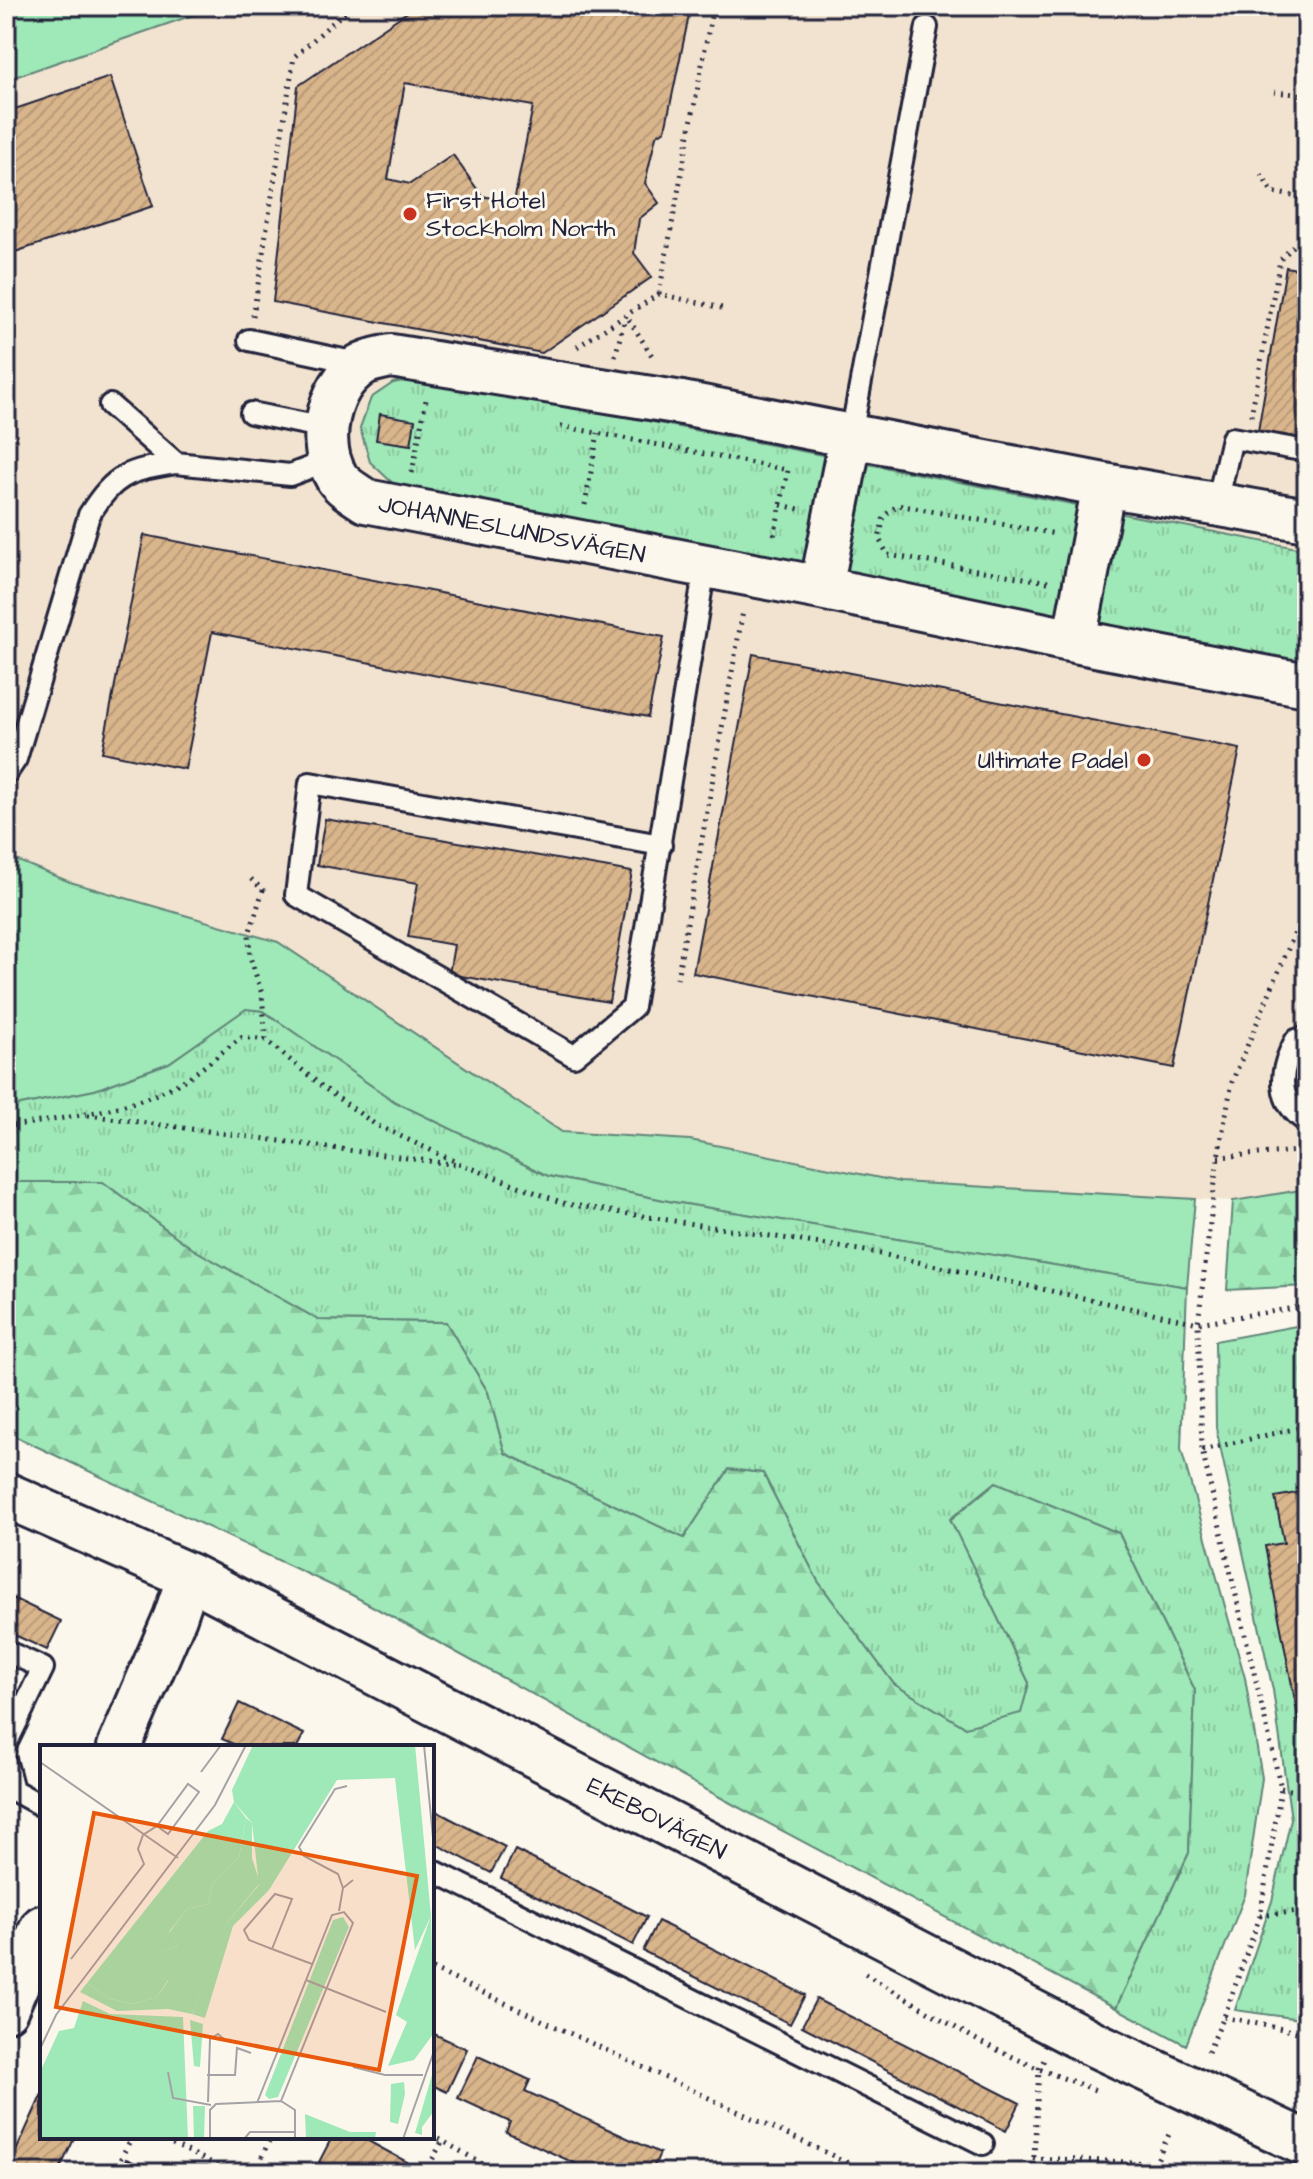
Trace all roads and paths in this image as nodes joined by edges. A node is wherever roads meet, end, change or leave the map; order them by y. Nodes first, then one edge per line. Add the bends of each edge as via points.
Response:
1 (356, 6) edge
2 (713, 6) edge
3 (927, 27) dead end
4 (1274, 92) dead end
5 (1307, 95) edge
6 (1261, 174) dead end
7 (1307, 208) edge
8 (1307, 232) edge
9 (659, 294) junction
10 (722, 308) dead end
11 (249, 340) joint
12 (362, 364) junction
13 (527, 378) junction
14 (429, 382) junction
15 (441, 404) dead end
16 (110, 405) dead end
17 (251, 413) dead end
18 (551, 424) dead end
19 (851, 435) junction
20 (1247, 441) junction
21 (328, 444) junction
22 (1307, 451) edge
23 (176, 463) junction
24 (1104, 485) junction
25 (1217, 503) junction
26 (781, 505) dead end
27 (406, 509) junction
28 (1307, 520) edge
29 (1093, 541) junction
30 (705, 567) junction
31 (750, 575) junction
32 (821, 588) junction
33 (1084, 589) junction
34 (1074, 641) junction
35 (1307, 685) edge
36 (6, 774) edge
37 (661, 845) junction
38 (251, 879) dead end
39 (1307, 904) edge
40 (677, 979) dead end
41 (1307, 1037) edge
42 (266, 1040) junction
43 (83, 1114) junction
44 (1307, 1122) edge
45 (6, 1127) edge
46 (1307, 1150) edge
47 (1218, 1157) junction
48 (463, 1165) junction
49 (1307, 1306) edge
50 (1198, 1323) junction
51 (1307, 1426) edge
52 (1202, 1450) junction
53 (6, 1495) edge
54 (189, 1576) junction
55 (6, 1651) edge
56 (6, 1744) edge
57 (120, 1745) edge
58 (6, 1763) edge
59 (1281, 1788) junction
60 (1307, 1794) edge
61 (40, 1805) edge
62 (434, 1871) edge
63 (1307, 1910) edge
64 (1260, 1916) junction
65 (40, 1932) edge
66 (434, 1970) edge
67 (6, 2010) edge
68 (1224, 2017) junction
69 (1307, 2034) edge
70 (1208, 2052) dead end
71 (1039, 2069) dead end
72 (1171, 2130) dead end
73 (434, 2136) edge
74 (131, 2139) edge
75 (162, 2139) edge
76 (270, 2139) edge
77 (443, 2140) junction
78 (983, 2144) dead end
79 (1307, 2144) edge
80 (1033, 2158) junction
81 (1154, 2163) junction
82 (113, 2173) edge
83 (233, 2173) edge
84 (261, 2173) edge
85 (425, 2173) edge
86 (499, 2173) edge
87 (870, 2173) edge
88 (1033, 2173) edge
89 (1151, 2173) edge

1 - 11 path via 294,57
2 - 9 path
3 - 19 lane
4 - 5 path
6 - 7 path via 1272,192 1298,197
8 - 20 path via 1280,260
9 - 10 path
9 - 13 path
11 - 12 lane
12 - 14 street via 391,356
12 - 21 street via 334,397
13 - 14 street
13 - 19 street
14 - 15 path
14 - 27 path
16 - 23 lane
17 - 21 lane
18 - 26 path via 788,470
19 - 24 street
19 - 32 street
20 - 22 lane
20 - 25 lane via 1232,438
21 - 23 lane via 290,475
21 - 27 street, JOHANNESLUNDSVÄGEN via 339,480 366,501
23 - 36 lane via 134,470 105,489 89,515 16,759
24 - 25 street
24 - 29 street
25 - 28 street
27 - 30 street, JOHANNESLUNDSVÄGEN
29 - 33 street
29 - 33 path via 898,505 884,516 879,539 888,555
30 - 31 street, JOHANNESLUNDSVÄGEN
30 - 37 lane
31 - 32 street, JOHANNESLUNDSVÄGEN
31 - 40 path
32 - 34 street, JOHANNESLUNDSVÄGEN
33 - 34 street
34 - 35 street, JOHANNESLUNDSVÄGEN
37 - 37 lane via 633,1007 574,1056 296,895 310,783
38 - 42 path via 263,890 249,934
39 - 47 path via 1232,1082
41 - 44 lane via 1296,1040 1284,1060 1283,1093 1296,1115
42 - 43 path via 241,1037 155,1096
42 - 48 path via 376,1125
43 - 45 path
43 - 48 path
46 - 47 path
47 - 50 path
48 - 50 path via 566,1204 872,1252
49 - 50 path
50 - 52 path
51 - 52 path
52 - 59 path
53 - 54 street, EKEBOVÄGEN
54 - 57 street
54 - 79 street, EKEBOVÄGEN via 1092,2043
55 - 56 lane via 43,1668
58 - 61 lane via 13,1790
59 - 60 path
59 - 64 path
62 - 78 lane
63 - 64 path
64 - 68 path
65 - 67 street
66 - 87 path
68 - 69 path
68 - 70 path
71 - 80 path
72 - 81 path
73 - 77 path
74 - 82 path
75 - 83 path
76 - 84 path
77 - 85 path
77 - 86 path
80 - 81 path
80 - 88 path
81 - 89 path

